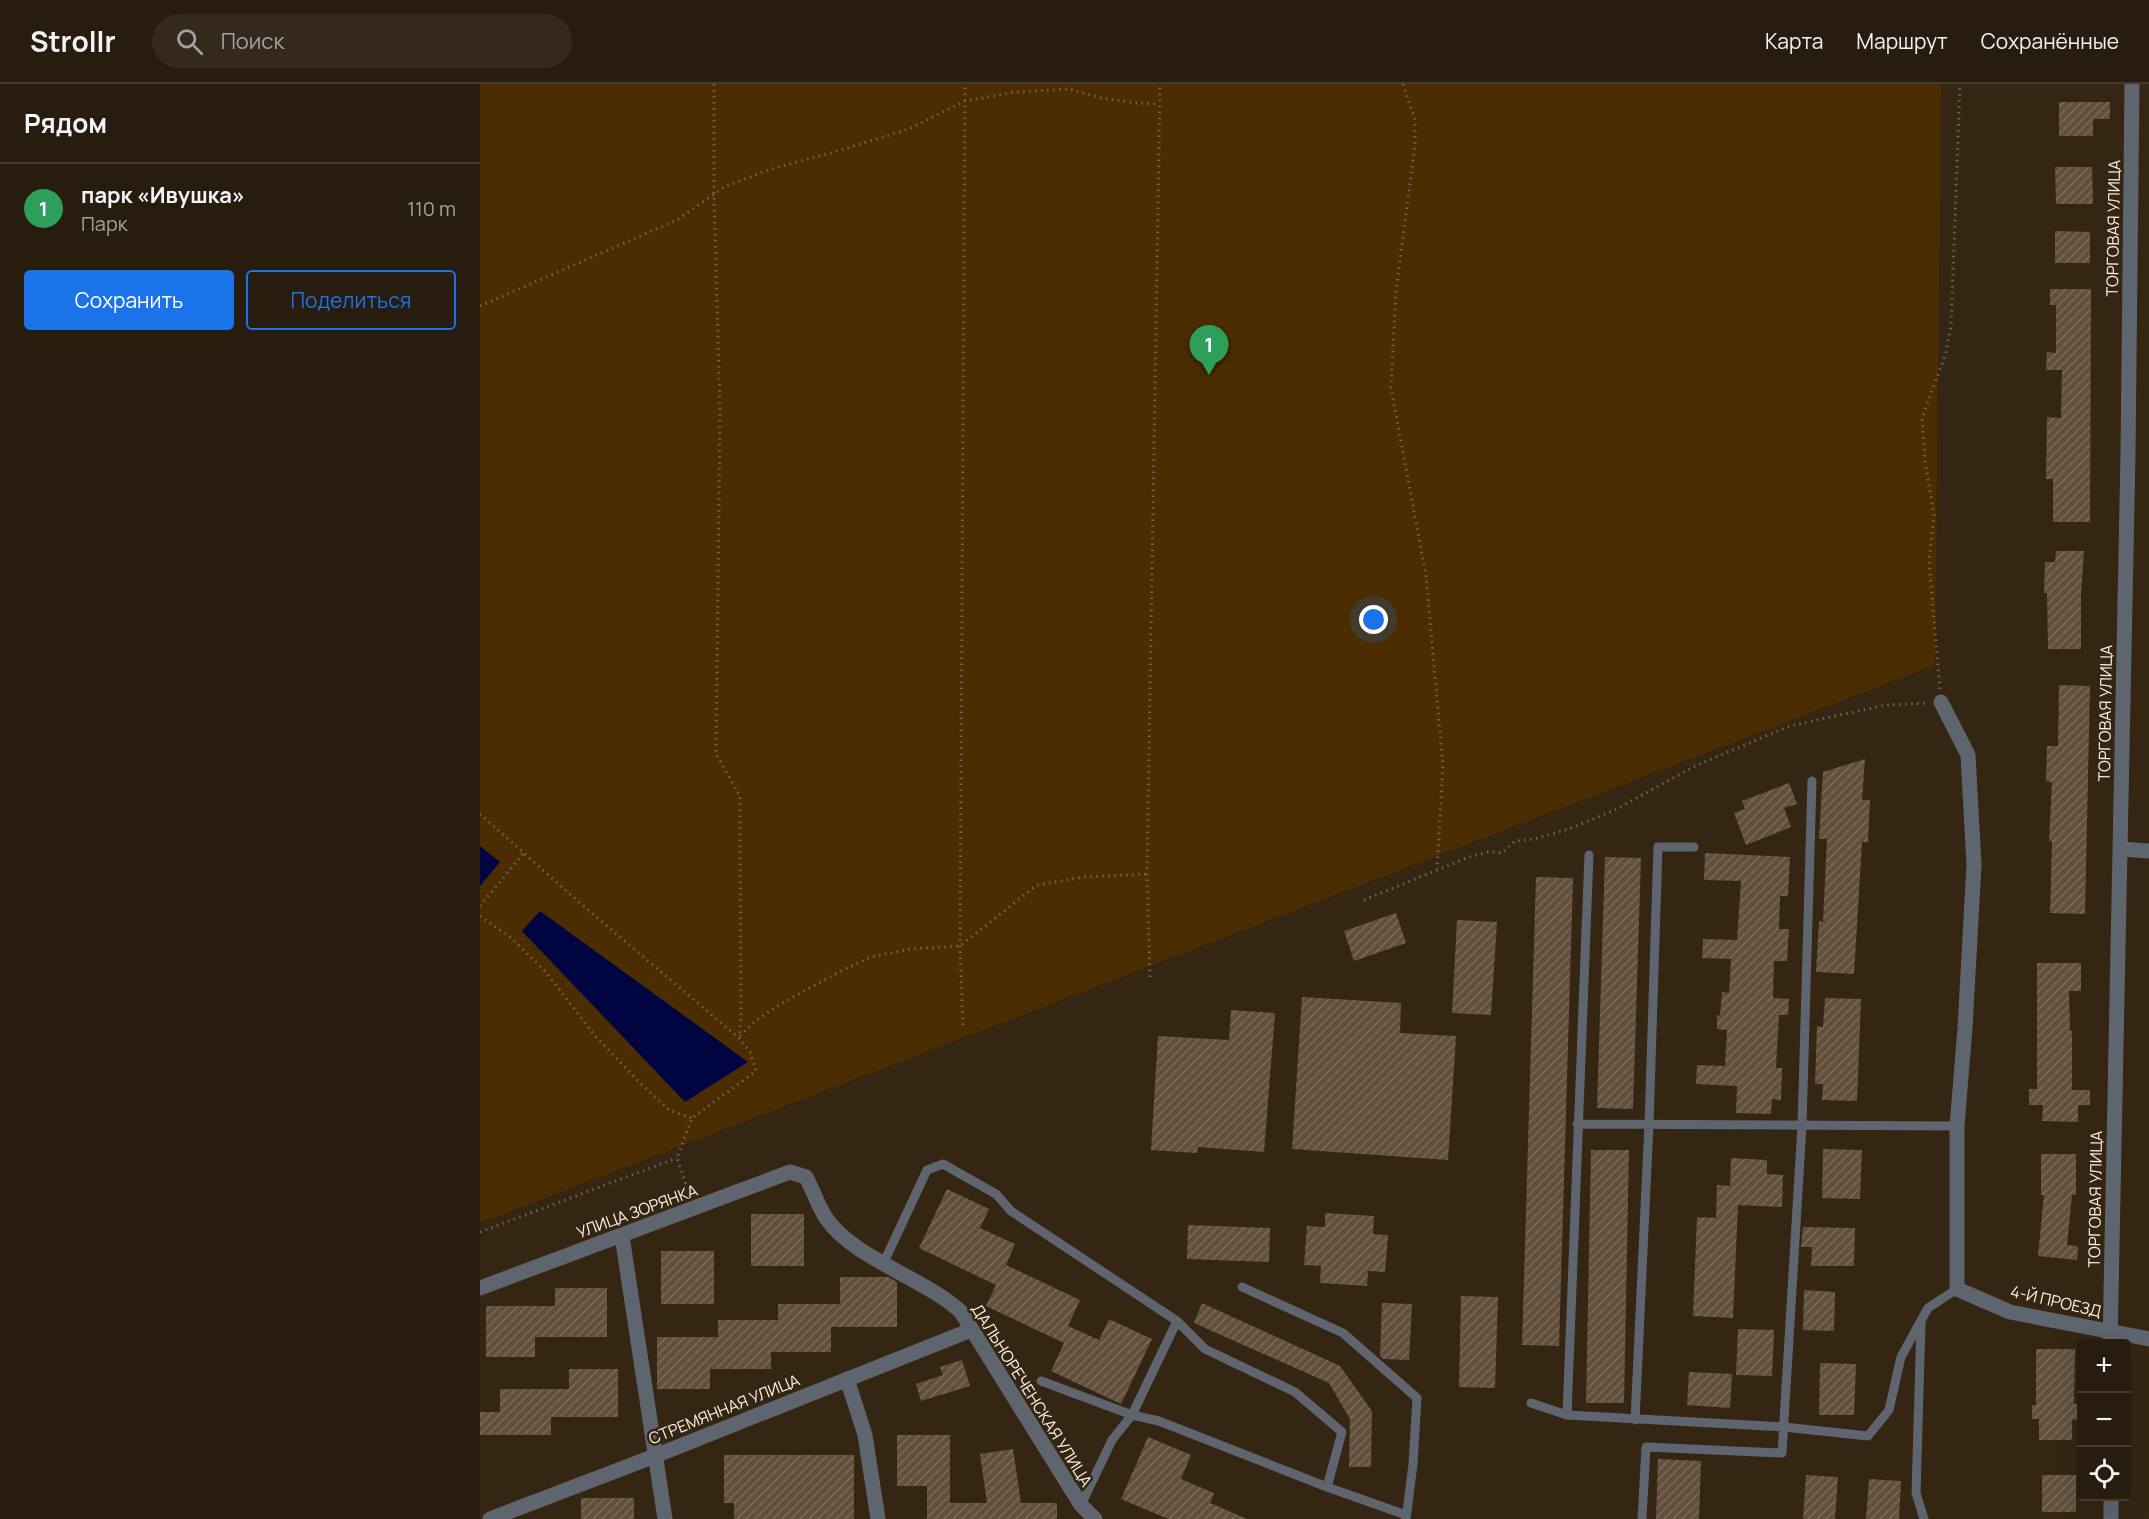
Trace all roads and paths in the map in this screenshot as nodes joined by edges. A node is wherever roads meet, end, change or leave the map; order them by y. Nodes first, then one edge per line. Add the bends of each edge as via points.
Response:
1 (714, 84) edge
2 (965, 84) edge
3 (1160, 84) edge
4 (1403, 84) edge
5 (1960, 84) edge
6 (2132, 84) edge
7 (965, 102) junction
8 (1159, 104) junction
9 (714, 194) junction
10 (480, 306) edge
11 (1941, 702) junction
12 (1812, 781) dead end
13 (480, 814) edge
14 (1694, 847) dead end
15 (2121, 849) junction
16 (2149, 851) edge
17 (524, 853) junction
18 (1589, 855) dead end
19 (1437, 869) junction
20 (1147, 874) junction
21 (1364, 900) dead end
22 (480, 906) edge
23 (480, 916) edge
24 (960, 946) junction
25 (1150, 977) dead end
26 (963, 1026) dead end
27 (739, 1038) junction
28 (692, 1118) junction
29 (1577, 1124) junction
30 (1649, 1124) junction
31 (1802, 1126) junction
32 (1957, 1126) junction
33 (677, 1158) junction
34 (806, 1177) joint
35 (694, 1209) junction
36 (480, 1232) edge
37 (622, 1236) junction
38 (884, 1262) junction
39 (1242, 1287) dead end
40 (480, 1288) edge
41 (1957, 1289) junction
42 (1177, 1321) junction
43 (1921, 1321) junction
44 (971, 1330) junction
45 (2110, 1338) edge
46 (2149, 1339) edge
47 (847, 1379) junction
48 (1041, 1381) dead end
49 (1531, 1403) dead end
50 (1132, 1415) junction
51 (1567, 1415) junction
52 (1635, 1420) junction
53 (1784, 1427) junction
54 (655, 1456) junction
55 (1326, 1487) junction
56 (2111, 1501) edge
57 (1081, 1505) junction
58 (1406, 1517) edge
59 (490, 1519) edge
60 (665, 1519) edge
61 (878, 1519) edge
62 (1095, 1519) edge
63 (1642, 1519) edge
64 (1924, 1519) edge
65 (2111, 1519) edge

1 - 9 path
2 - 7 path
3 - 8 path
4 - 19 path via 1415,120 1415,145 1396,291 1391,388 1426,576 1443,767
5 - 11 path via 1951,326 1946,353 1922,418 1934,515 1929,561
6 - 15 street, ТОРГОВАЯ УЛИЦА
7 - 8 path via 1016,92 1069,90
7 - 9 path via 909,129 768,170
7 - 24 path
8 - 20 path
9 - 10 path via 678,220
9 - 27 path via 720,410 716,754 740,796
11 - 19 path via 1886,705 1790,726 1695,766 1615,810 1569,829 1515,841 1502,853 1469,856
11 - 32 street via 1968,755 1974,865
12 - 31 lane
13 - 17 path
14 - 30 lane via 1658,846
15 - 16 street
15 - 45 street, ТОРГОВАЯ УЛИЦА
17 - 22 path
17 - 27 path
18 - 29 lane
19 - 21 path
20 - 24 path via 1085,877 1037,885
20 - 25 path
23 - 28 path via 544,970 596,1038 642,1085 669,1110
24 - 26 path
24 - 27 path via 911,949 871,957 779,1005
27 - 28 path via 750,1052 756,1071
28 - 33 path
29 - 30 lane
29 - 51 lane
30 - 31 lane
30 - 52 lane
31 - 32 lane
31 - 53 lane
32 - 41 street
33 - 35 path
33 - 36 path
34 - 35 street, УЛИЦА ЗОРЯНКА via 790,1172
34 - 38 street, ДАЛЬНОРЕЧЕНСКАЯ УЛИЦА via 827,1218 852,1245
35 - 37 street, УЛИЦА ЗОРЯНКА
37 - 40 street, УЛИЦА ЗОРЯНКА
37 - 54 street
38 - 42 lane via 927,1170 943,1164 996,1194 1011,1211
38 - 44 street, ДАЛЬНОРЕЧЕНСКАЯ УЛИЦА via 947,1299 961,1312
39 - 58 lane via 1343,1332 1417,1398
41 - 43 lane via 1928,1308
41 - 45 street, 4-Й ПРОЕЗД via 2010,1312
42 - 50 lane
42 - 55 lane via 1205,1349 1295,1392 1342,1432
43 - 53 lane via 1901,1357 1889,1410 1868,1436
43 - 64 lane via 1916,1493
44 - 47 street, СТРЕМЯННАЯ УЛИЦА
44 - 57 street, ДАЛЬНОРЕЧЕНСКАЯ УЛИЦА
45 - 46 street, 4-Й ПРОЕЗД
47 - 54 street, СТРЕМЯННАЯ УЛИЦА
47 - 61 street via 865,1435
48 - 50 lane
49 - 51 lane
50 - 55 lane via 1159,1421
50 - 57 lane via 1112,1440
51 - 52 lane
52 - 53 lane
53 - 63 lane via 1782,1453 1646,1447
54 - 59 street, СТРЕМЯННАЯ УЛИЦА
54 - 60 street
55 - 58 lane
56 - 65 street
57 - 62 street, ДАЛЬНОРЕЧЕНСКАЯ УЛИЦА

